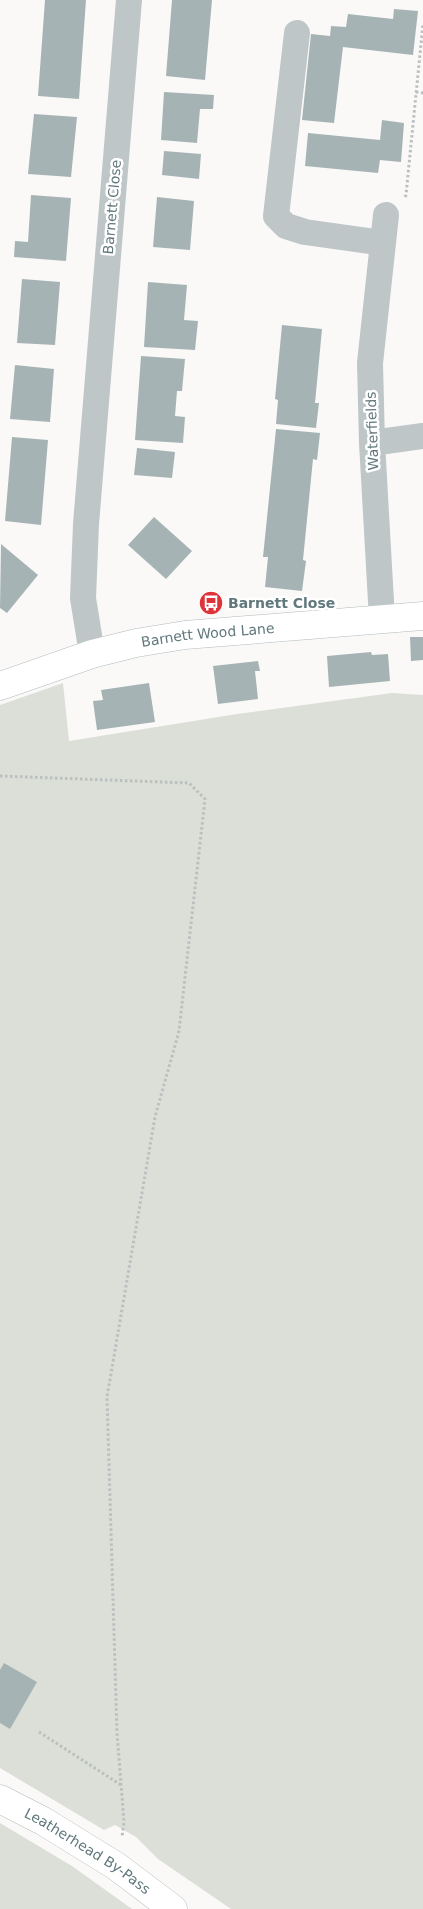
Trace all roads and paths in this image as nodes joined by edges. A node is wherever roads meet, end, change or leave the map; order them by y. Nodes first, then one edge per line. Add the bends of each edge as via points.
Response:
1 (129, 0) edge
2 (423, 24) edge
3 (297, 33) dead end
4 (416, 92) junction
5 (423, 93) edge
6 (386, 215) joint
7 (383, 243) junction
8 (423, 436) edge
9 (372, 442) junction
10 (423, 616) edge
11 (382, 618) junction
12 (92, 654) junction
13 (0, 686) edge
14 (0, 776) edge
15 (39, 1732) dead end
16 (121, 1785) junction
17 (0, 1798) edge
18 (116, 1866) junction
19 (173, 1909) edge

1 - 12 street, Barnett Close via 86,524 83,598
2 - 4 path
3 - 7 street via 276,216 286,226 305,232
4 - 5 path
4 - 6 path via 406,195
6 - 7 street, Waterfields
7 - 9 street, Waterfields via 370,363
8 - 9 street
9 - 11 street, Waterfields
10 - 11 street, Barnett Wood Lane
11 - 12 street, Barnett Wood Lane via 185,635
12 - 13 street, Barnett Wood Lane
14 - 16 path via 189,783 205,799 179,1031 155,1117 107,1397
15 - 16 path
16 - 18 path via 124,1822
17 - 18 street, Leatherhead By-Pass via 43,1820
18 - 19 street, Leatherhead By-Pass

